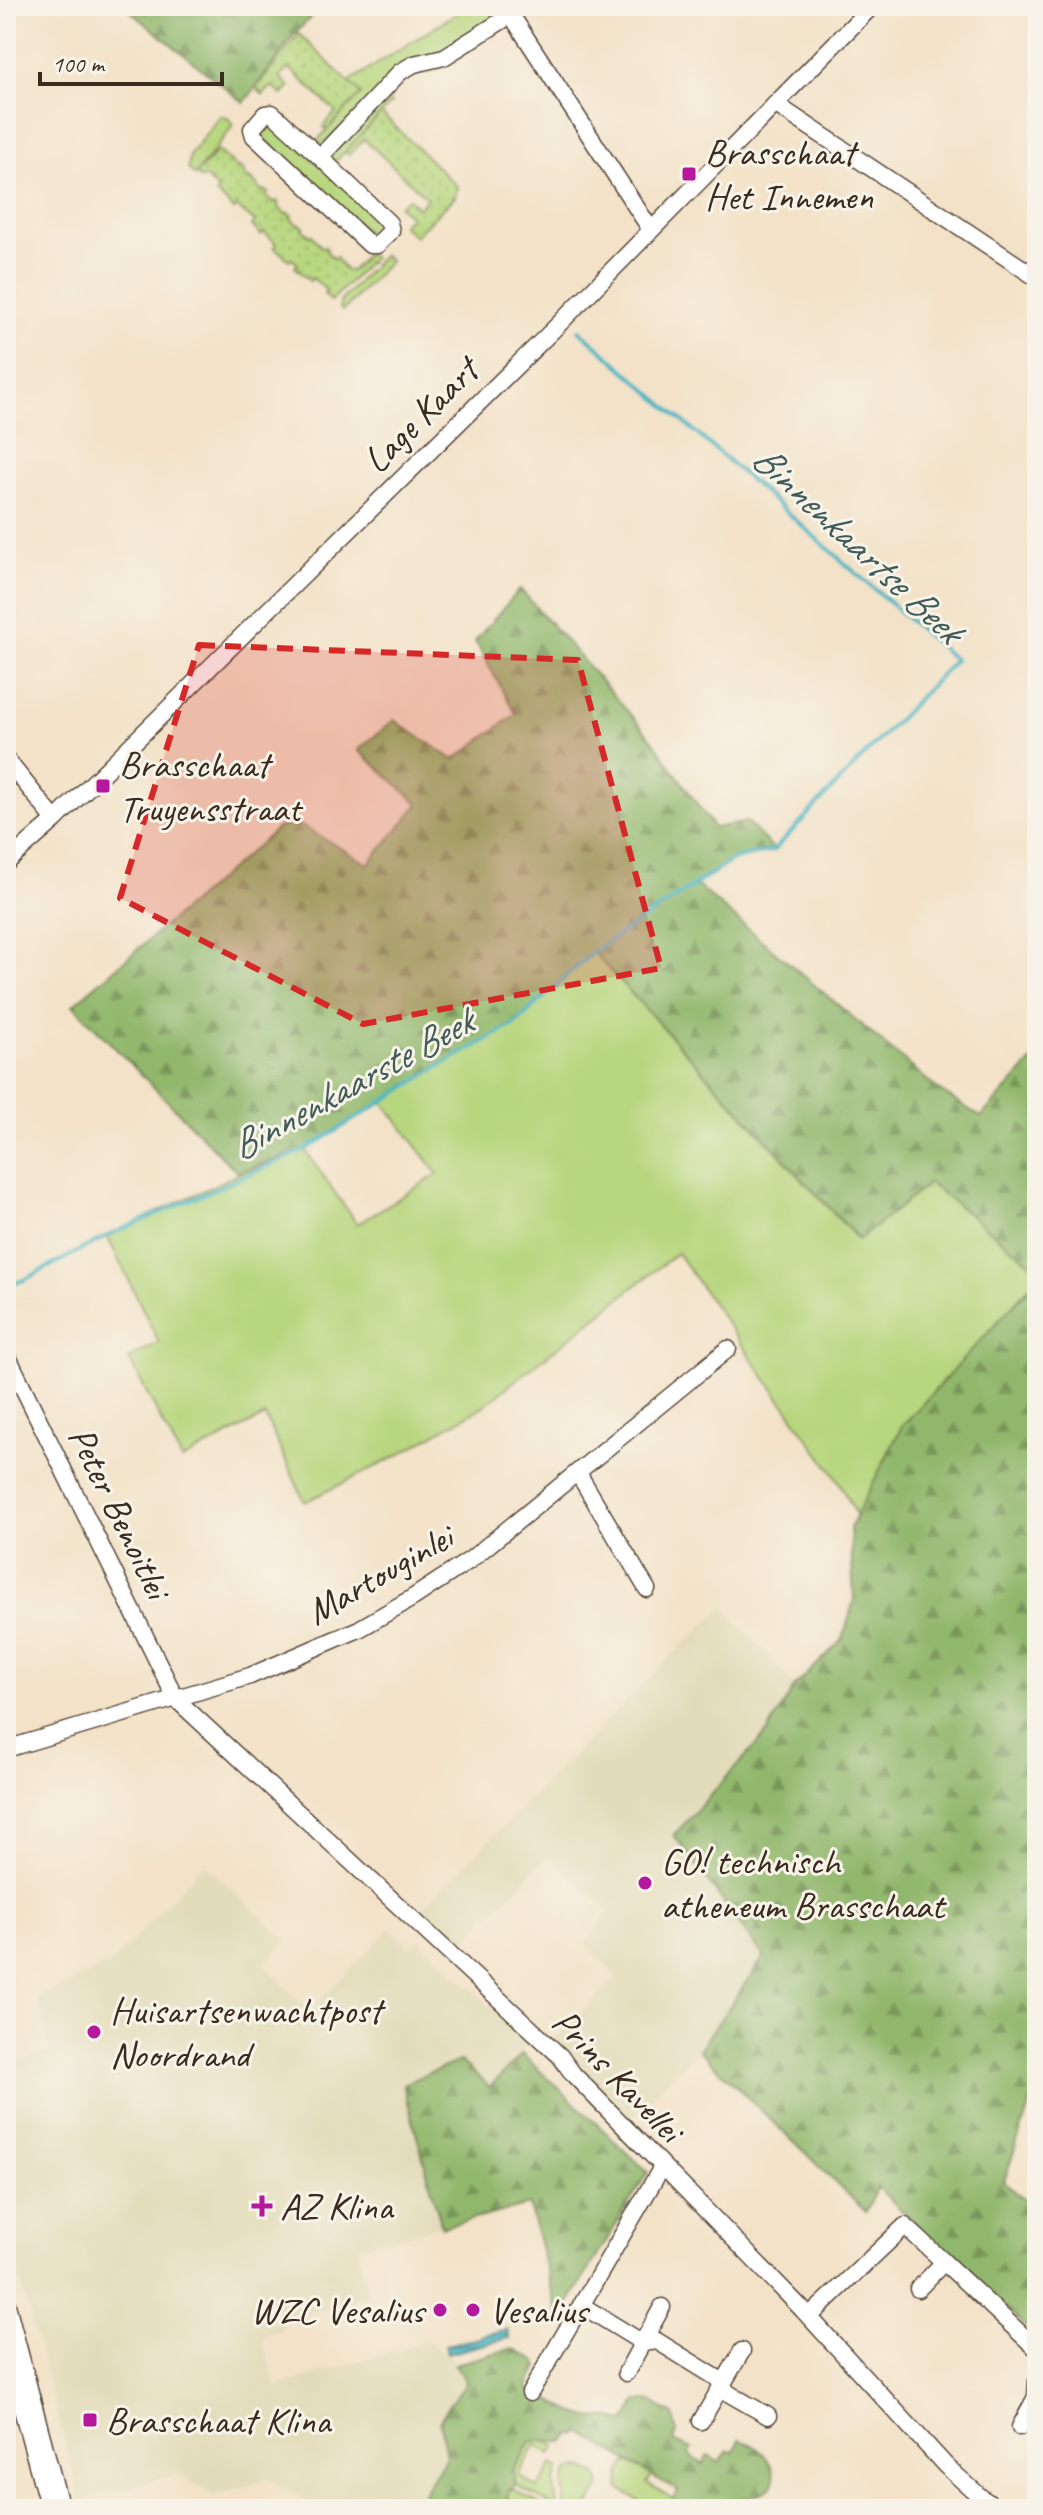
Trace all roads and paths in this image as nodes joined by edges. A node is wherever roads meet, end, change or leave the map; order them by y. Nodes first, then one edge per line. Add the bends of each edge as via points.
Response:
1 (869, 7) edge
2 (508, 10) edge
3 (775, 104) junction
4 (320, 157) junction
5 (651, 230) junction
6 (1037, 278) edge
7 (6, 759) edge
8 (55, 820) junction
9 (6, 863) edge
10 (728, 1349) dead end
11 (6, 1353) edge
12 (578, 1473) junction
13 (647, 1589) dead end
14 (176, 1699) junction
15 (6, 1749) edge
16 (662, 2167) junction
17 (944, 2262) junction
18 (918, 2289) dead end
19 (6, 2301) edge
20 (581, 2305) junction
21 (662, 2307) dead end
22 (809, 2317) junction
23 (643, 2343) junction
24 (1037, 2349) edge
25 (6, 2350) edge
26 (742, 2351) dead end
27 (626, 2373) dead end
28 (1037, 2381) edge
29 (723, 2385) junction
30 (530, 2393) dead end
31 (768, 2416) dead end
32 (701, 2421) dead end
33 (1020, 2427) dead end
34 (49, 2509) edge
35 (61, 2509) edge
36 (998, 2509) edge

1 - 3 street, Lage Kaart
2 - 4 street via 444,57 400,72
2 - 5 street
3 - 5 street, Lage Kaart
3 - 6 street
4 - 4 street via 272,113 252,129 370,245 377,245 391,231 389,223
5 - 8 street, Lage Kaart
7 - 8 street
8 - 9 street, Lage Kaart
10 - 12 street, Martouginlei
11 - 14 street, Peter Benoitlei
12 - 13 street
12 - 14 street, Martouginlei via 470,1560 359,1629 250,1676
14 - 15 street, Martouginlei
14 - 16 street, Prins Kavellei via 560,2056
16 - 20 street
16 - 22 street, Prins Kavellei
17 - 18 street
17 - 22 street via 905,2226
17 - 24 street
19 - 35 street
20 - 23 street
20 - 30 street
21 - 23 street
22 - 36 street, Prins Kavellei via 946,2466
23 - 27 street
23 - 29 street via 657,2341
25 - 34 street
26 - 29 street
28 - 33 street via 1036,2397
29 - 31 street
29 - 32 street

